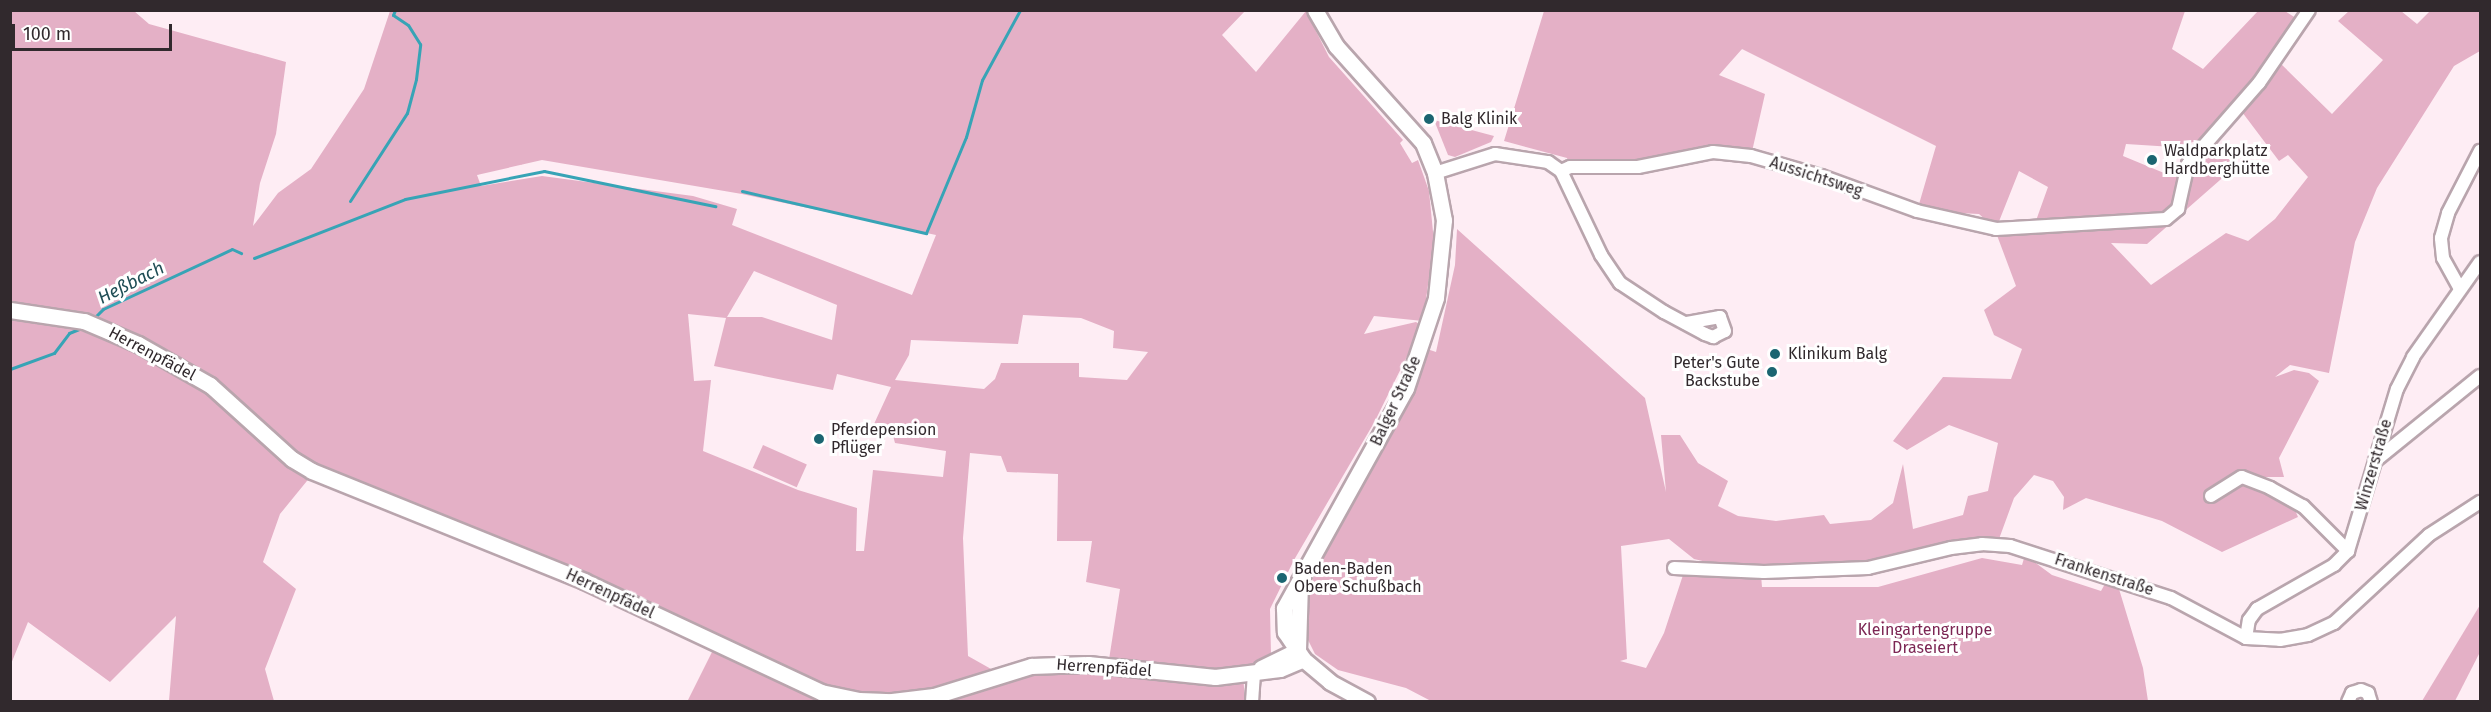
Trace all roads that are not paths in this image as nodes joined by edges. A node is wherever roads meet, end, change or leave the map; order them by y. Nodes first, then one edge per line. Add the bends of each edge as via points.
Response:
1 (1316, 10) edge
2 (2309, 10) edge
3 (2481, 151) edge
4 (1561, 171) junction
5 (1435, 173) junction
6 (2481, 262) edge
7 (2459, 288) junction
8 (10, 310) edge
9 (1686, 322) dead end
10 (2481, 376) edge
11 (2374, 462) junction
12 (2211, 496) dead end
13 (2481, 502) edge
14 (2348, 551) junction
15 (1674, 568) dead end
16 (2246, 638) junction
17 (1300, 654) junction
18 (1254, 673) junction
19 (1252, 702) edge
20 (1367, 702) edge
21 (2349, 702) edge
22 (2371, 702) edge

1 - 5 street, Balger Straße via 1336,46 1416,131
2 - 4 street, Aussichtsweg via 2259,83 2188,164 2178,209 2166,219 1996,229 1917,211 1821,176 1751,156 1713,152 1638,167 1570,167
3 - 7 street via 2448,213 2442,238 2443,258
4 - 5 street via 1548,162 1522,155 1495,154
4 - 9 street via 1601,255 1620,283
5 - 17 street, Balger Straße via 1442,203 1443,240 1428,328 1406,388 1288,596 1284,623 1289,640
6 - 7 street, Winzerstraße
7 - 11 street, Winzerstraße via 2397,389
8 - 18 street, Herrenpfädel via 90,323 181,366 210,385 292,459 312,471 584,581 821,692 859,700 934,696 1000,674 1061,663 1215,677
10 - 11 street
11 - 14 street, Winzerstraße
12 - 14 street via 2242,477 2270,488 2303,506
13 - 16 street, Frankenstraße via 2429,535 2334,623 2308,635 2280,640
14 - 16 street via 2334,566 2257,609 2249,620
15 - 16 street, Frankenstraße via 1764,572 1868,568 1951,548 2010,546 2171,598
17 - 18 street, Herrenpfädel via 1281,669
17 - 20 street, Balger Straße via 1330,682
18 - 19 street
21 - 22 street via 2352,693 2361,690 2368,693

